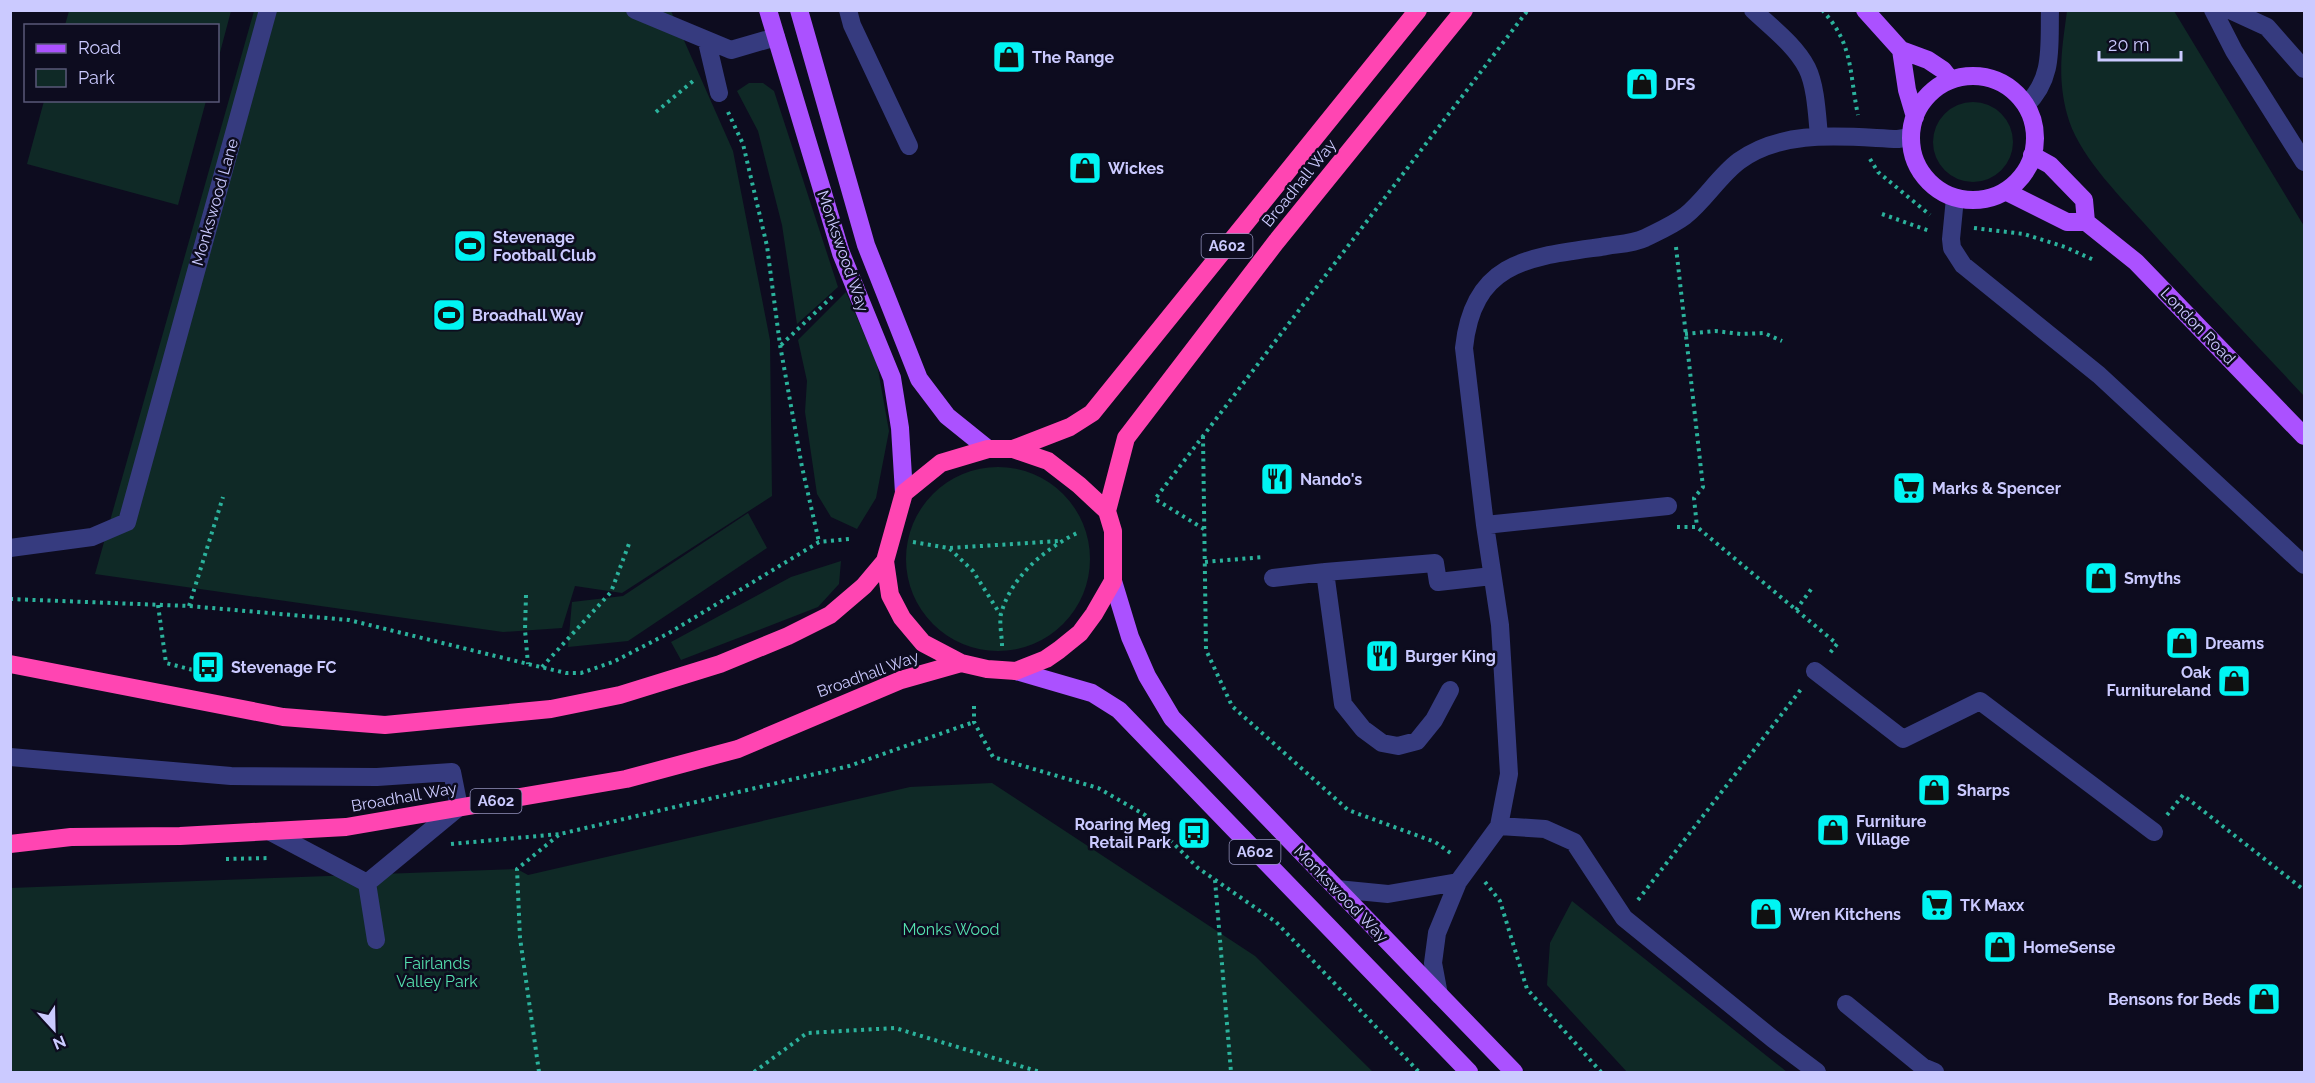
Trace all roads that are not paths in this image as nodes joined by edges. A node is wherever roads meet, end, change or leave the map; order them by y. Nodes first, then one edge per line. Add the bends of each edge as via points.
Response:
1 (268, 10) edge
2 (635, 10) edge
3 (768, 10) edge
4 (799, 10) edge
5 (848, 10) edge
6 (1418, 10) edge
7 (1464, 10) edge
8 (1753, 10) edge
9 (1865, 10) edge
10 (2050, 10) edge
11 (2213, 10) edge
12 (2230, 10) edge
13 (776, 38) junction
14 (707, 42) junction
15 (1901, 50) junction
16 (2304, 69) edge
17 (1950, 79) junction
18 (719, 93) road end
19 (2026, 105) junction
20 (1915, 117) junction
21 (1819, 136) junction
22 (1911, 137) junction
23 (909, 146) dead end
24 (2032, 155) junction
25 (2304, 162) edge
26 (2005, 191) junction
27 (1955, 198) junction
28 (2085, 222) junction
29 (2304, 436) edge
30 (988, 449) junction
31 (1012, 449) junction
32 (904, 493) junction
33 (1668, 506) dead end
34 (1107, 511) junction
35 (1485, 525) junction
36 (10, 548) edge
37 (885, 561) junction
38 (2304, 565) edge
39 (1325, 572) junction
40 (1492, 576) junction
41 (1273, 578) dead end
42 (1113, 582) junction
43 (962, 663) junction
44 (10, 664) edge
45 (1016, 671) junction
46 (1815, 671) road end
47 (1450, 690) dead end
48 (10, 757) edge
49 (459, 807) junction
50 (1499, 826) junction
51 (269, 831) junction
52 (2154, 832) road end
53 (10, 843) edge
54 (1458, 882) junction
55 (367, 883) junction
56 (1337, 889) junction
57 (376, 940) dead end
58 (1439, 995) junction
59 (1846, 1004) dead end
60 (1469, 1072) edge
61 (1514, 1072) edge
62 (1817, 1072) edge
63 (1935, 1072) edge

1 - 36 street, Monkswood Lane via 127,522 92,537
2 - 14 street
3 - 13 main road, Monkswood Way
4 - 30 main road, Monkswood Way via 866,245 919,379 947,416
5 - 23 street
6 - 31 highway, Broadhall Way / A602 via 1092,413 1070,427
7 - 34 highway, Broadhall Way / A602 via 1276,242 1126,438
8 - 21 street via 1788,42 1808,69
9 - 15 main road
10 - 19 street via 2048,66 2043,84
11 - 25 street via 2234,51
12 - 16 street via 2267,27
13 - 14 street via 731,50
13 - 32 main road, Monkswood Way via 841,253 891,378 900,428
14 - 18 street
15 - 17 main road via 1928,60
15 - 20 main road
17 - 19 main road via 1975,76 1996,80
17 - 20 main road via 1923,101
19 - 24 main road via 2034,125
20 - 22 main road
21 - 22 street
21 - 35 street via 1764,147 1738,161 1685,215 1638,241 1542,256 1518,262 1497,276 1478,299 1467,323 1464,348
22 - 27 main road via 1914,158 1925,177 1944,194
24 - 26 main road via 2028,167
24 - 28 main road via 2050,165 2084,200
26 - 27 main road via 1972,200
26 - 28 main road, London Road via 2067,222
27 - 38 street via 1952,248 1963,265 2100,375
28 - 29 main road, London Road via 2136,262
30 - 31 highway
30 - 32 highway via 941,463
31 - 34 highway via 1048,461
32 - 37 highway
33 - 35 street
34 - 42 highway via 1113,531
35 - 40 street
37 - 43 highway via 890,595 903,618 923,643
37 - 44 highway via 864,586 830,615 788,636 720,664 631,692 551,709 385,725 283,717
39 - 40 street via 1435,563 1438,582
39 - 41 street
39 - 47 street via 1343,704 1363,729 1398,747 1417,741
40 - 50 street via 1500,625 1509,774
42 - 45 highway via 1080,633 1046,659
42 - 56 main road, Monkswood Way / A602 via 1142,666 1172,718
43 - 45 highway
43 - 49 highway, Broadhall Way / A602 via 901,680 738,749 626,779
45 - 60 main road, Monkswood Way / A602 via 1092,693 1119,710
46 - 52 street via 1903,739 1980,701
48 - 49 street via 231,776 377,777 452,772
49 - 51 highway, Broadhall Way / A602 via 346,827
49 - 55 street
50 - 54 street
50 - 62 street via 1545,829 1574,842 1624,918
51 - 53 highway, Broadhall Way / A602 via 71,837
51 - 55 street
54 - 56 street via 1388,894
54 - 58 street via 1437,933 1433,963
55 - 57 street
56 - 58 main road, Monkswood Way / A602
58 - 61 main road, Monkswood Way / A602
59 - 63 street via 1923,1067

